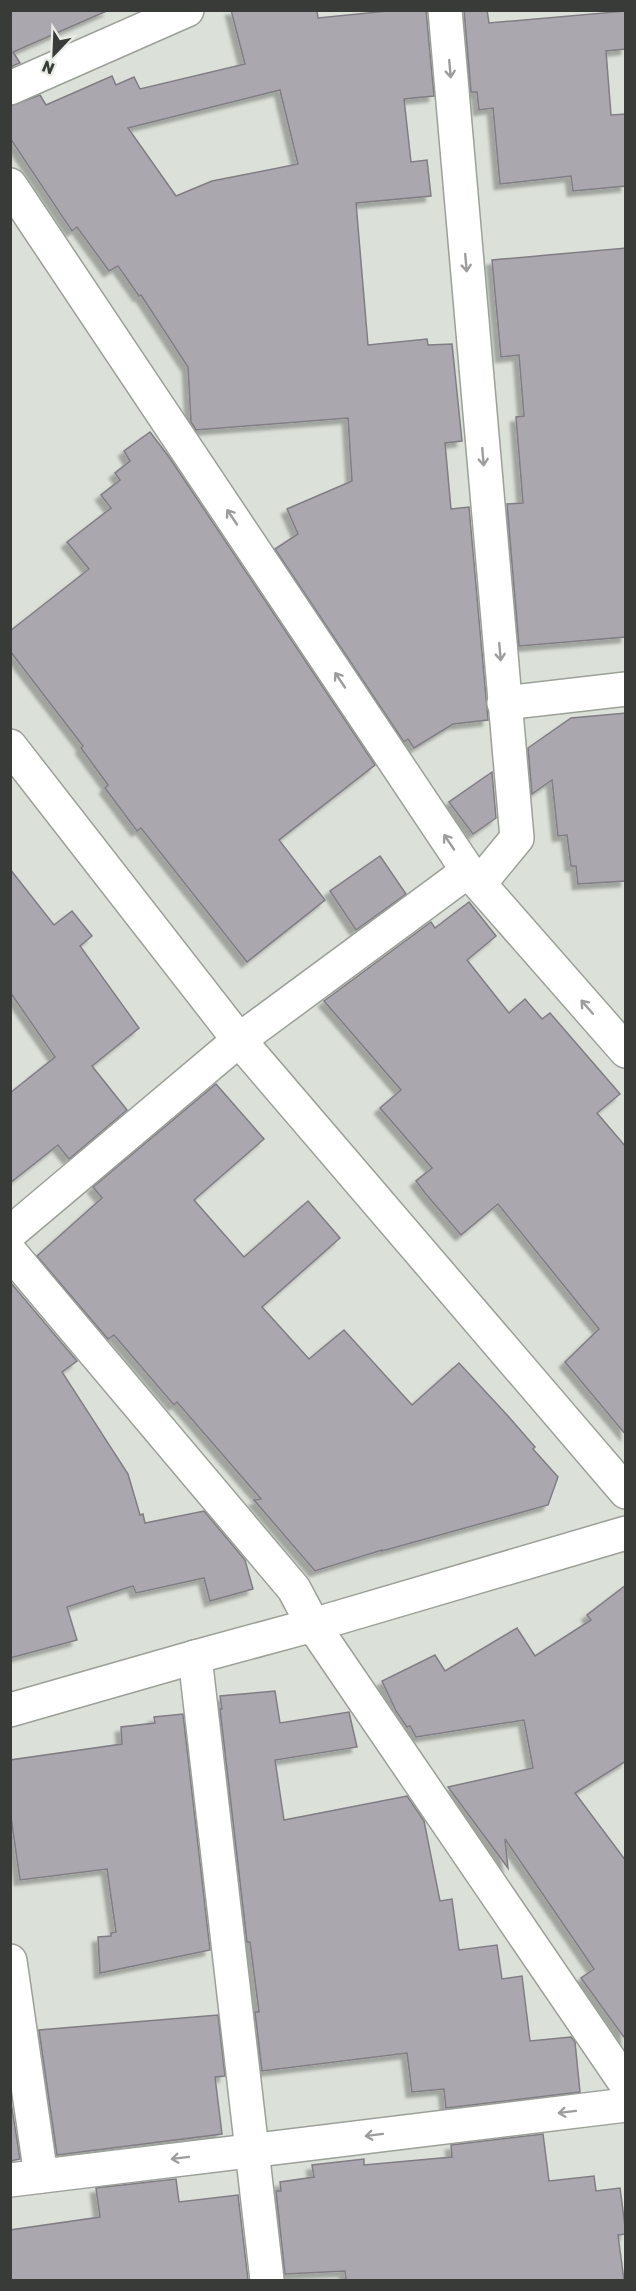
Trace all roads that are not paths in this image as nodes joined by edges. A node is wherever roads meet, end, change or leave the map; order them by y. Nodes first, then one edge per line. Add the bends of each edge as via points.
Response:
1 (187, 10) edge
2 (445, 10) edge
3 (10, 88) edge
4 (10, 185) edge
5 (626, 689) edge
6 (504, 703) junction
7 (10, 746) edge
8 (474, 877) junction
9 (239, 1040) junction
10 (626, 1051) edge
11 (10, 1233) edge
12 (10, 1252) edge
13 (626, 1491) edge
14 (626, 1533) edge
15 (313, 1626) junction
16 (195, 1657) junction
17 (10, 1710) edge
18 (10, 1961) edge
19 (626, 2084) edge
20 (626, 2105) edge
21 (252, 2149) junction
22 (26, 2178) edge
23 (267, 2280) edge

1 - 3 street
2 -> 6 street
8 -> 4 street
5 - 6 street
6 - 8 street via 517,838
7 - 9 street
8 - 9 street
10 -> 8 street
9 - 11 street
9 - 13 street
12 - 15 street via 294,1589
14 - 15 street
15 - 16 street
15 - 19 street
16 - 17 street
16 - 21 street
18 - 22 street
20 -> 21 street
21 -> 22 street
21 - 23 street

